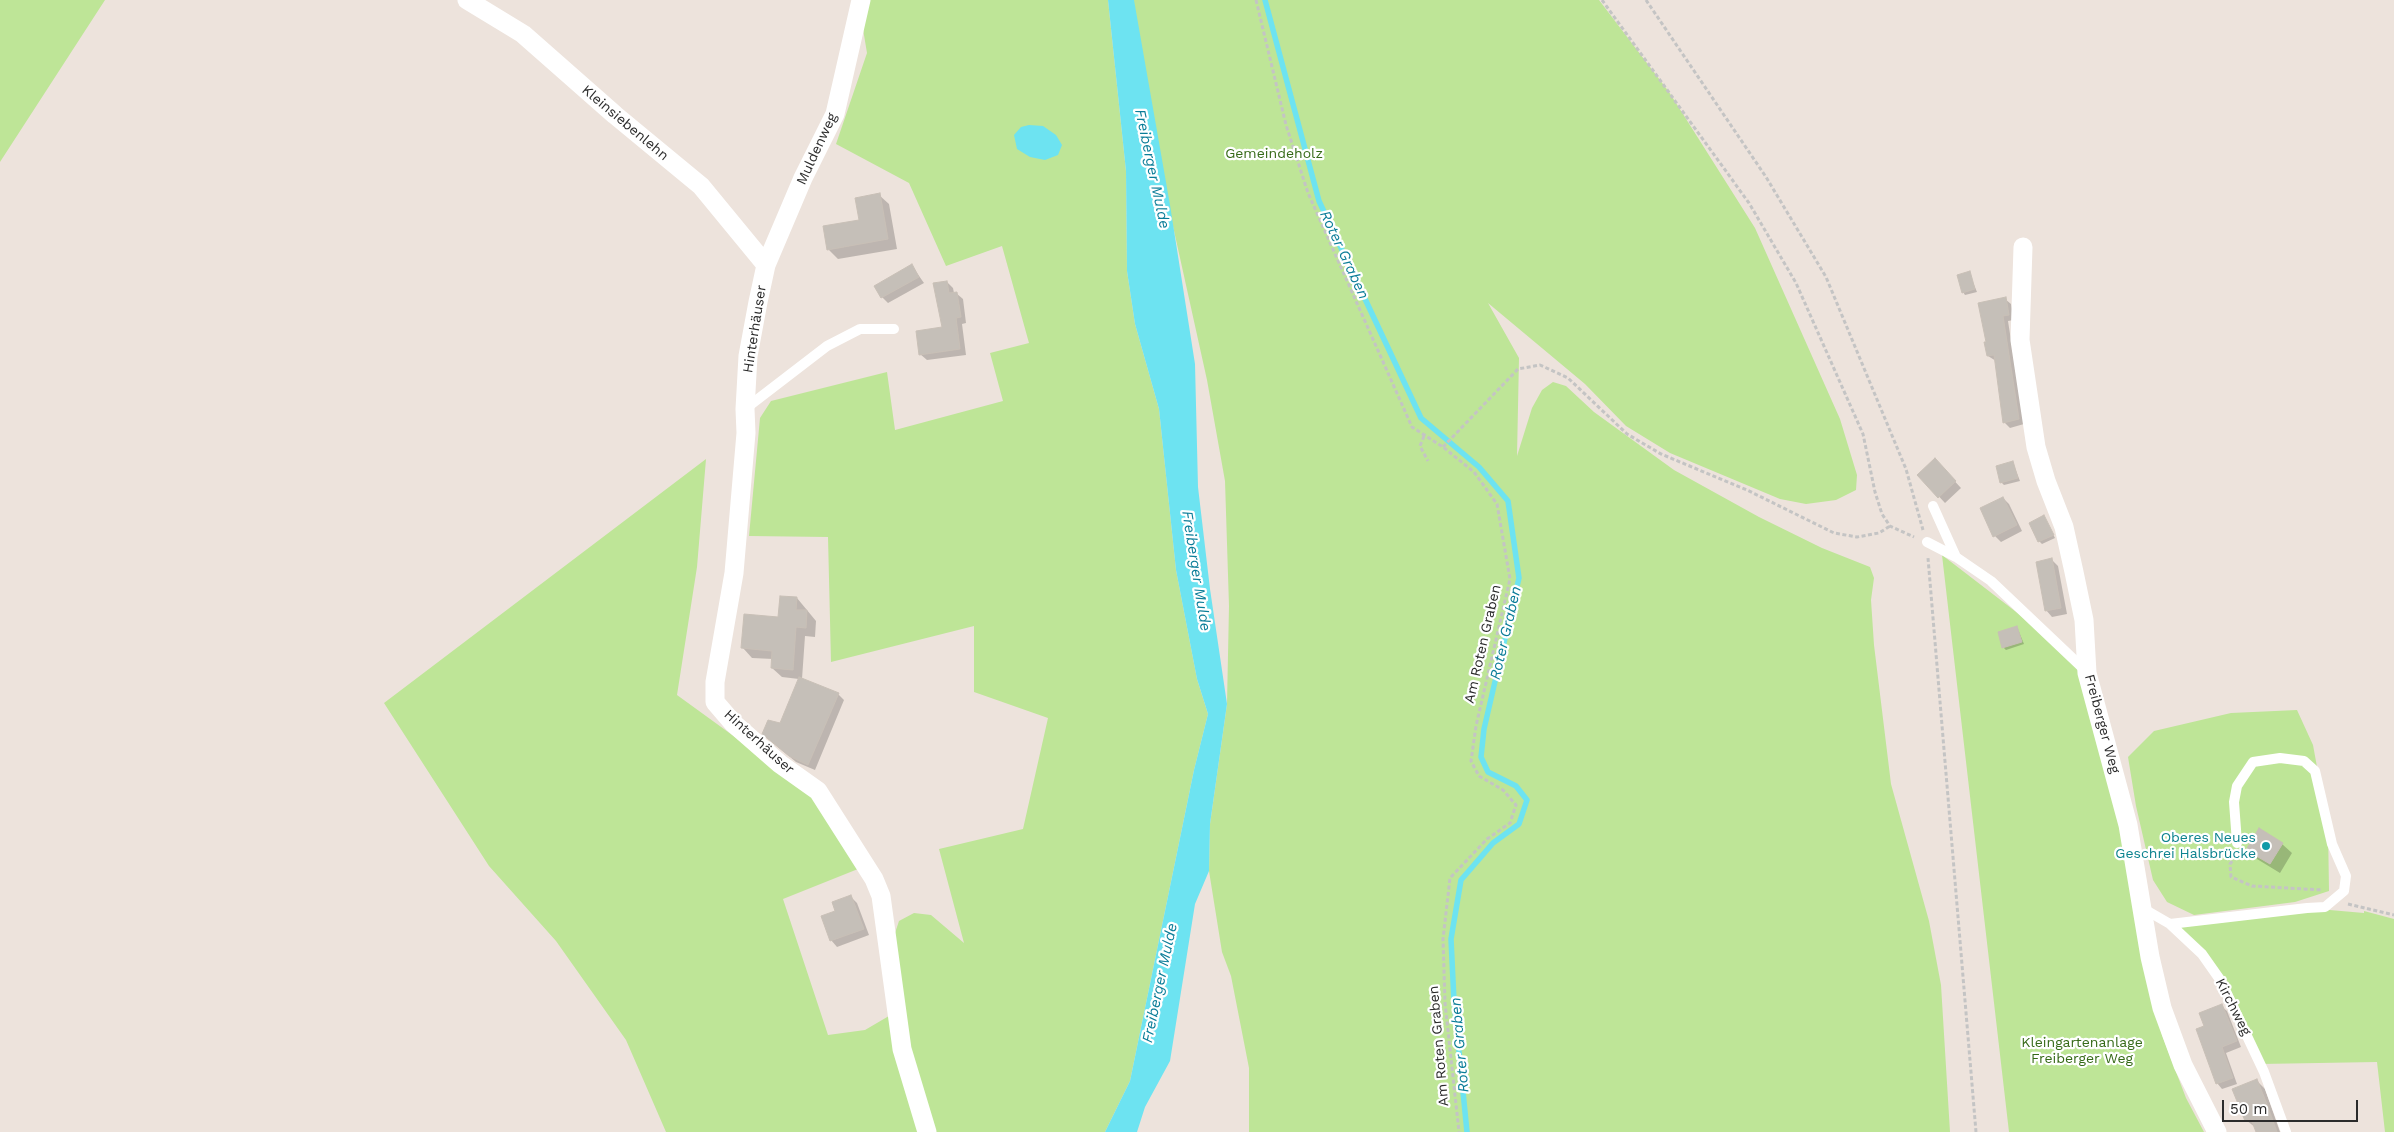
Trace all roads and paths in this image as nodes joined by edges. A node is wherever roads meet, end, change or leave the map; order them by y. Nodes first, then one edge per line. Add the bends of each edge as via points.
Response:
1 (466, 0) edge
2 (861, 0) edge
3 (1256, 0) edge
4 (1602, 0) edge
5 (1646, 0) edge
6 (2023, 247) dead end
7 (766, 265) junction
8 (894, 329) dead end
9 (745, 409) junction
10 (1424, 436) junction
11 (1443, 447) junction
12 (1428, 461) dead end
13 (1933, 506) dead end
14 (1890, 526) junction
15 (1927, 542) junction
16 (1956, 556) junction
17 (2088, 673) junction
18 (2237, 843) joint
19 (2333, 900) junction
20 (2144, 909) junction
21 (2394, 915) edge
22 (2170, 924) junction
23 (927, 1132) edge
24 (1459, 1132) edge
25 (1976, 1132) edge
26 (2217, 1132) edge
27 (2286, 1132) edge

1 - 7 street, Kleinsiebenlehn via 523,34 615,116 701,186
2 - 7 street, Muldenweg via 835,114 803,178
3 - 10 path, Am Roten Graben via 1286,125 1308,193 1412,427
4 - 14 path via 1749,203 1796,283 1863,434 1875,492
5 - 15 path via 1766,177 1826,277 1906,470
6 - 17 street, Freiberger Weg via 2020,340 2036,447 2064,527 2084,620
7 - 9 street, Hinterhäuser via 748,356
8 - 9 lane via 860,329 827,346
9 - 23 street, Hinterhäuser via 746,432 734,573 715,682 715,702 733,723 780,764 818,791 874,879 881,896 902,1049
10 - 11 path, Am Roten Graben
10 - 12 path via 1420,446
11 - 14 path via 1518,369 1540,365 1568,378 1627,434 1661,454 1747,490 1834,533 1857,537 1879,533
11 - 24 path, Am Roten Graben via 1474,472 1498,504 1510,579 1471,761 1480,776 1503,790 1516,804 1510,822 1487,839 1450,878 1443,939 1444,994
13 - 16 lane
14 - 15 path
15 - 16 lane
15 - 25 path
16 - 17 lane via 1991,581
17 - 20 street, Freiberger Weg via 2128,825
18 - 19 path via 2238,854 2230,864 2231,877 2252,886 2326,890
18 - 19 lane via 2234,802 2237,786 2253,762 2280,758 2304,761 2315,771 2332,844 2346,876 2344,891
19 - 21 path
19 - 22 lane via 2326,908
20 - 22 lane, Kirchweg
20 - 26 street, Freiberger Weg via 2150,957 2162,1008 2183,1065
22 - 27 lane, Kirchweg via 2202,954 2221,981 2264,1072

